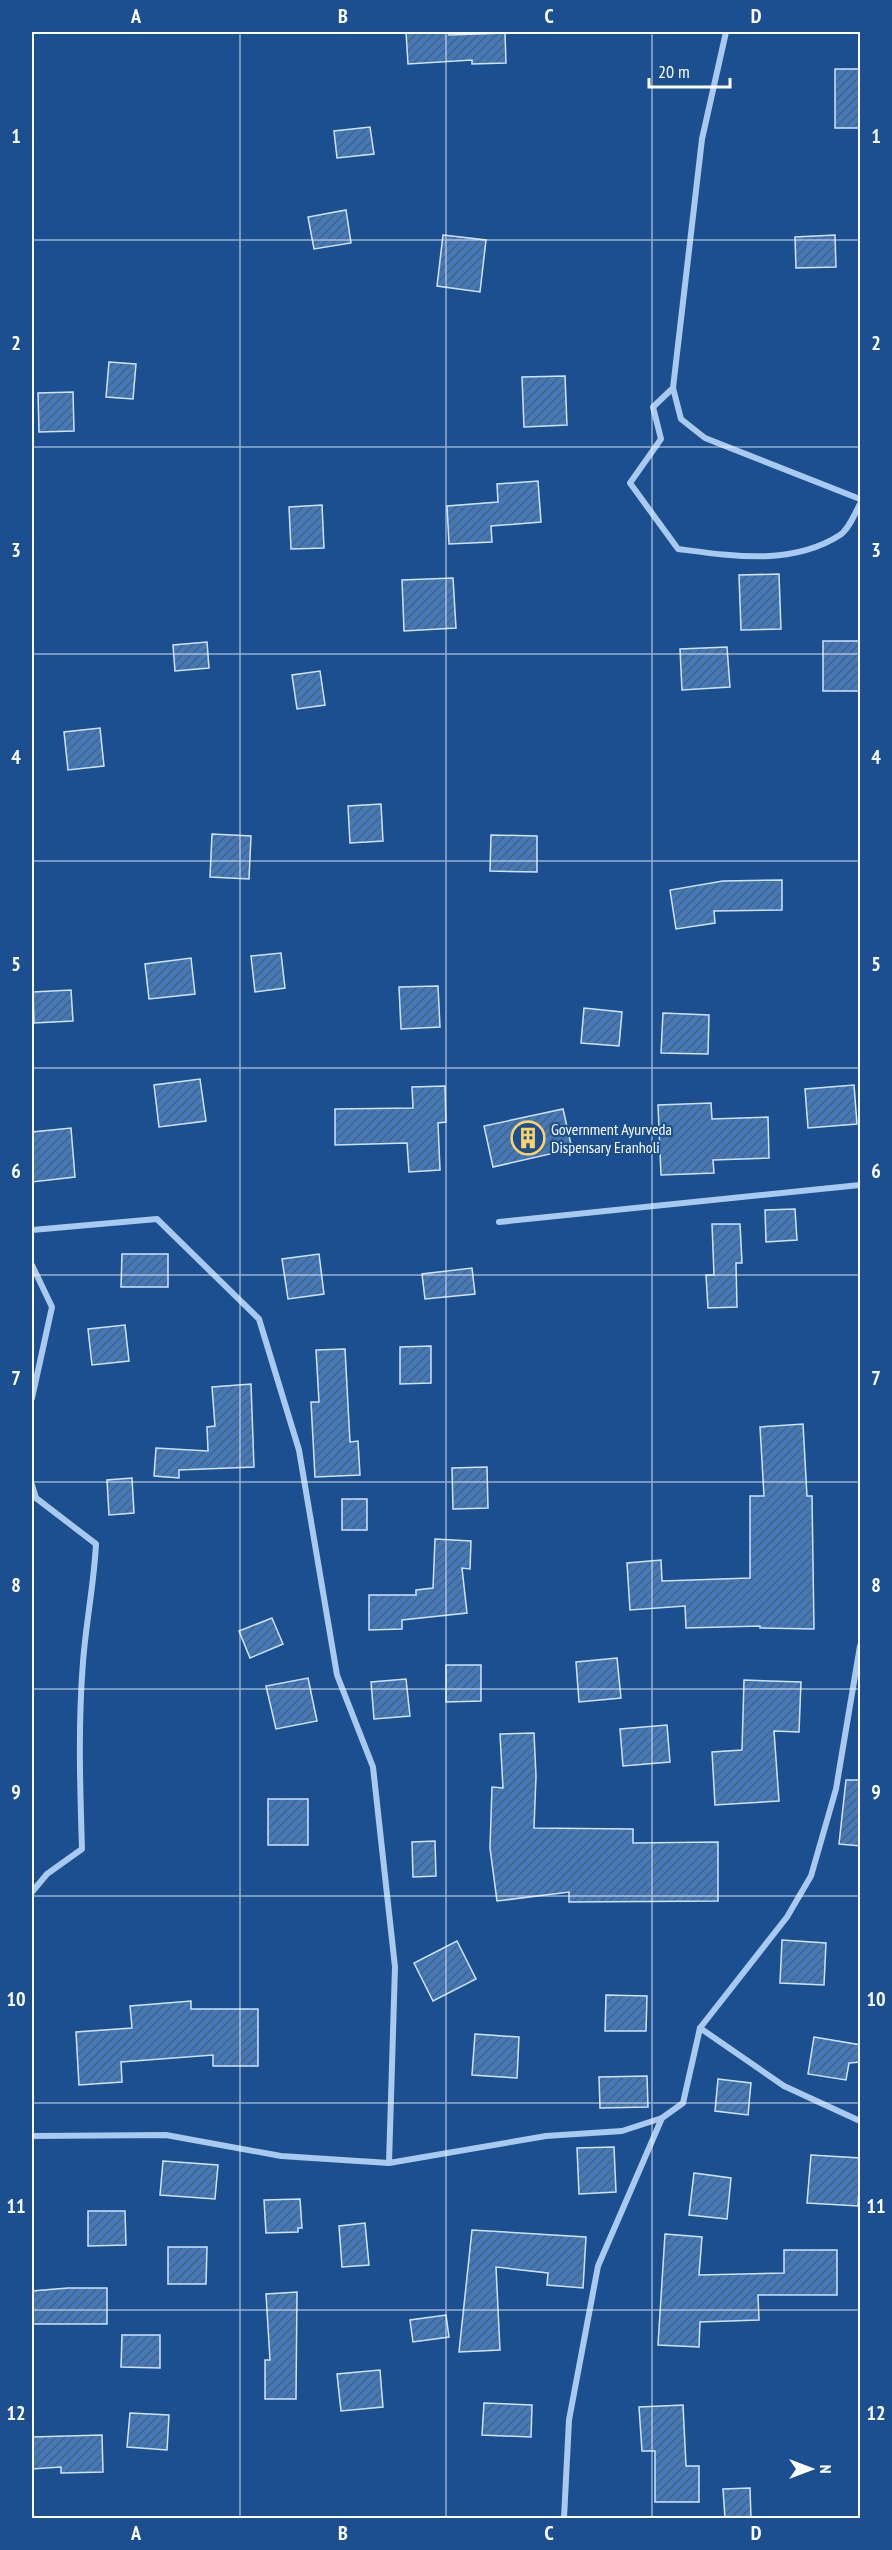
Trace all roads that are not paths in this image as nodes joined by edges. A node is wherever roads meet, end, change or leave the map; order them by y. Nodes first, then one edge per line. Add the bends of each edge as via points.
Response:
1 (726, 32) edge
2 (673, 388) junction
3 (861, 499) edge
4 (861, 504) edge
5 (861, 1185) edge
6 (499, 1222) dead end
7 (32, 1230) edge
8 (32, 1265) edge
9 (32, 1398) edge
10 (32, 1485) edge
11 (861, 1646) edge
12 (32, 1892) edge
13 (700, 2028) junction
14 (662, 2118) junction
15 (861, 2121) edge
16 (32, 2136) edge
17 (389, 2163) junction
18 (564, 2518) edge

1 - 2 street via 702,139
2 - 3 street via 681,418 705,438
2 - 4 street via 653,407 661,439 630,483 678,549 744,557 797,553 842,534
5 - 6 street
7 - 17 street via 157,1219 259,1318 299,1450 337,1675 373,1767 395,1967
8 - 9 street via 52,1307
10 - 12 street via 36,1498 96,1544 79,1730 82,1849 48,1874
11 - 13 street via 836,1789 811,1876 787,1917
13 - 14 street via 683,2103
13 - 15 street via 784,2086
14 - 17 street via 622,2131 546,2136
14 - 18 street via 598,2266 569,2420
16 - 17 street via 166,2135 281,2156

